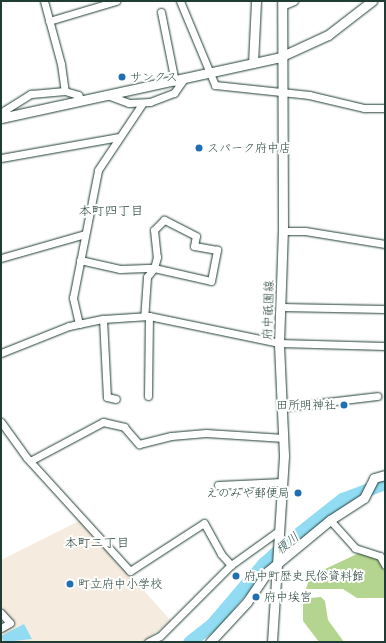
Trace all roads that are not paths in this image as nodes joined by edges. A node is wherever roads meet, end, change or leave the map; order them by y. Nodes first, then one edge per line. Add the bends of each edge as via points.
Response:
1 (44, 1) edge
2 (116, 1) edge
3 (180, 1) edge
4 (256, 1) edge
5 (294, 1) edge
6 (372, 1) edge
7 (282, 3) edge
8 (161, 12) dead end
9 (49, 21) junction
10 (280, 57) junction
11 (253, 63) junction
12 (209, 74) junction
13 (179, 81) junction
14 (65, 91) junction
15 (280, 94) junction
16 (107, 95) junction
17 (81, 100) junction
18 (142, 104) junction
19 (385, 108) edge
20 (2, 118) edge
21 (119, 137) junction
22 (1, 158) edge
23 (283, 231) junction
24 (85, 234) junction
25 (385, 244) edge
26 (1, 258) edge
27 (80, 260) junction
28 (154, 268) junction
29 (281, 307) junction
30 (385, 309) edge
31 (146, 316) junction
32 (103, 319) junction
33 (79, 324) junction
34 (279, 343) junction
35 (385, 346) edge
36 (1, 352) edge
37 (148, 396) dead end
38 (377, 396) dead end
39 (116, 399) dead end
40 (284, 407) junction
41 (1, 422) edge
42 (284, 438) junction
43 (30, 461) junction
44 (385, 474) edge
45 (282, 482) junction
46 (218, 485) dead end
47 (330, 520) junction
48 (277, 532) junction
49 (278, 560) junction
50 (231, 564) junction
51 (385, 565) edge
52 (1, 613) edge
53 (1, 628) edge
54 (148, 642) edge
55 (210, 642) edge
56 (272, 642) edge

1 - 9 street
2 - 9 street
3 - 12 street
4 - 11 main road
5 - 7 street
6 - 10 main road via 328,35
7 - 10 main road, 府中祇園線
8 - 13 street
9 - 14 street
10 - 11 main road
10 - 15 main road, 府中祇園線
11 - 12 main road
12 - 13 main road
12 - 15 street via 215,85
13 - 16 main road
13 - 18 street via 174,93
14 - 17 street via 78,95
14 - 20 street via 31,94 5,110
15 - 19 street via 309,95 364,108
15 - 23 main road, 府中祇園線
16 - 17 main road
16 - 18 street via 118,101
17 - 20 main road
18 - 21 street
21 - 22 street
21 - 24 street via 98,170
23 - 25 street via 305,231
23 - 29 main road, 府中祇園線
24 - 26 street
24 - 27 street
27 - 28 street via 120,269
27 - 33 street via 73,298
28 - 28 street via 157,257 154,230 164,220 196,236 194,246 217,250 211,281
28 - 31 street via 147,277
29 - 30 street
29 - 34 main road, 府中祇園線
31 - 32 street
31 - 34 street
31 - 37 street
32 - 33 street
32 - 39 street via 107,397
33 - 36 street
34 - 35 street
34 - 40 main road, 府中祇園線
38 - 40 street
40 - 42 main road, 府中祇園線
41 - 43 street
42 - 43 street via 206,433 171,436 139,444 124,426 103,422
42 - 45 main road, 府中祇園線
43 - 50 street via 130,571 204,523 221,554
44 - 47 main road via 374,478 364,498
45 - 46 street
45 - 48 main road, 府中祇園線
47 - 49 main road
47 - 51 street via 356,548 380,556
48 - 49 main road, 府中祇園線
48 - 50 street
49 - 55 main road
49 - 56 main road, 府中祇園線
50 - 54 street via 160,636
52 - 53 street via 10,623

